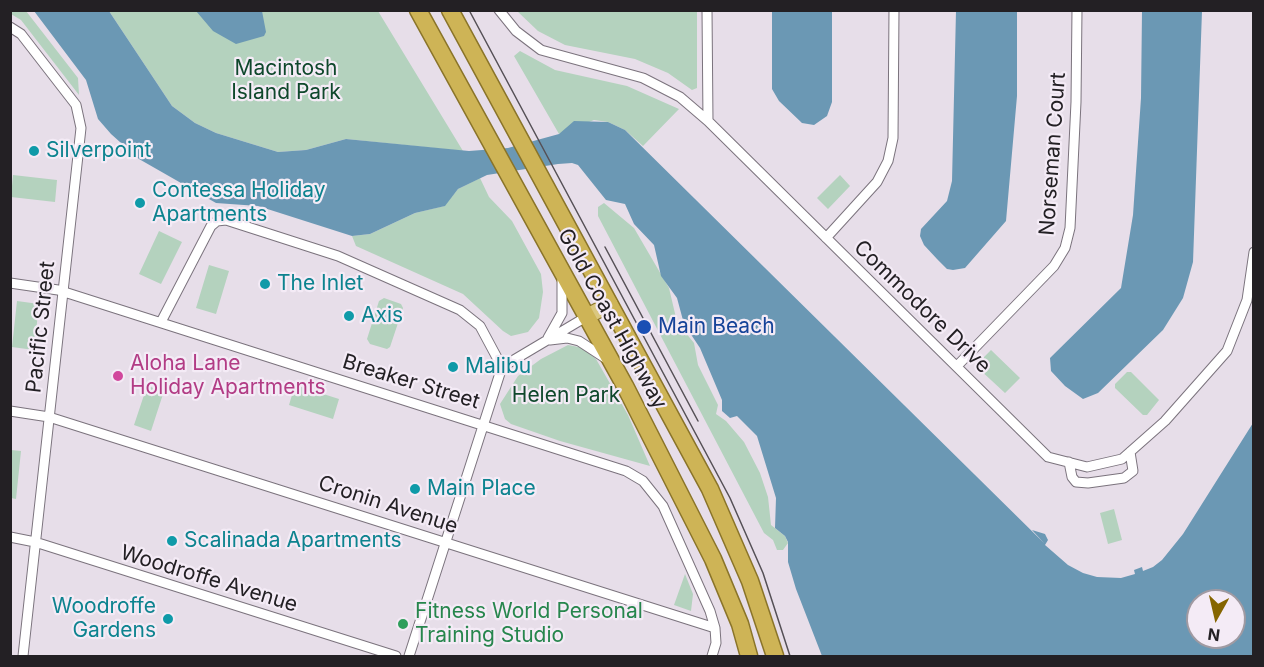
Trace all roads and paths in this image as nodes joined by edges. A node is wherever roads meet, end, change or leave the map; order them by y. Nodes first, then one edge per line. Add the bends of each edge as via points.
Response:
1 (418, 10) edge
2 (450, 10) edge
3 (499, 10) edge
4 (707, 10) edge
5 (894, 10) edge
6 (1077, 10) edge
7 (10, 27) edge
8 (708, 121) junction
9 (826, 238) junction
10 (1254, 252) edge
11 (562, 273) junction
12 (10, 283) edge
13 (63, 291) junction
14 (610, 304) junction
15 (586, 317) junction
16 (161, 322) junction
17 (547, 340) junction
18 (612, 363) junction
19 (957, 366) junction
20 (502, 367) junction
21 (10, 411) edge
22 (49, 417) junction
23 (484, 424) junction
24 (1130, 452) junction
25 (1069, 462) junction
26 (10, 537) edge
27 (35, 542) junction
28 (445, 542) junction
29 (715, 628) junction
30 (23, 657) edge
31 (396, 657) edge
32 (408, 657) edge
33 (712, 657) edge
34 (748, 657) edge
35 (775, 657) edge

1 - 11 highway, Gold Coast Highway
2 - 14 highway, Gold Coast Highway
3 - 8 street, Commodore Drive via 516,31 542,50 619,69 661,85
4 - 8 street
5 - 9 street via 893,138 888,161 877,182
6 - 19 street, Norseman Court via 1077,102 1070,228 1065,248 1054,266
7 - 13 street, Pacific Street via 21,34 76,105 80,118
8 - 9 street, Commodore Drive
9 - 19 street, Commodore Drive
10 - 24 street, Commodore Drive via 1247,300 1227,351 1165,421
11 - 15 highway, Gold Coast Highway
11 - 17 street via 562,313
12 - 13 street, Breaker Street
13 - 16 street, Breaker Street
13 - 22 street, Pacific Street
14 - 15 main road
14 - 35 highway, Gold Coast Highway via 726,523
15 - 17 street
15 - 18 highway, Gold Coast Highway
16 - 20 street via 206,236 218,221 226,220 338,256 471,318 487,337
16 - 23 street, Breaker Street
17 - 18 street via 579,341
17 - 20 street
18 - 34 highway, Gold Coast Highway via 713,560 740,624
19 - 25 street, Commodore Drive via 1048,457
20 - 23 street
21 - 22 street, Cronin Avenue
22 - 27 street, Pacific Street
22 - 28 street, Cronin Avenue
23 - 28 street
23 - 29 street, Breaker Street via 626,471 643,481 663,506
24 - 25 street, Commodore Drive via 1122,459 1087,467
24 - 25 street via 1133,471 1124,478 1076,482 1071,477
26 - 27 street, Woodroffe Avenue
27 - 30 street, Pacific Street
27 - 31 street, Woodroffe Avenue
28 - 29 street, Cronin Avenue
28 - 32 street
29 - 33 street

